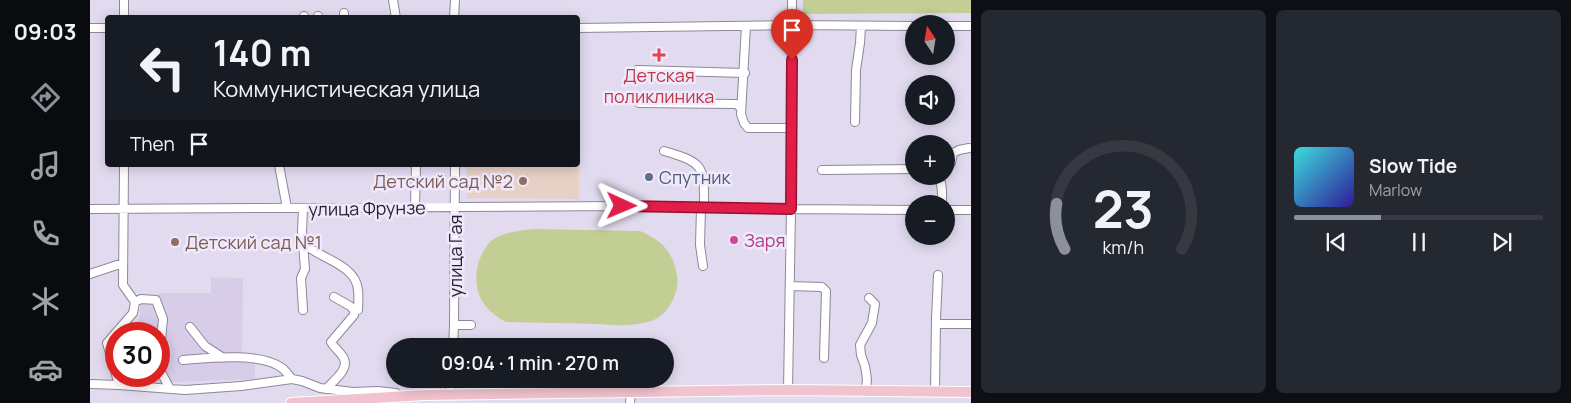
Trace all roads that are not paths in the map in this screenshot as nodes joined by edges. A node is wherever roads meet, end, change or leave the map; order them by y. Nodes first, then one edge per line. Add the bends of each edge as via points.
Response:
1 (124, 0) edge
2 (393, 0) edge
3 (455, 0) edge
4 (792, 0) edge
5 (124, 15) edge
6 (396, 15) edge
7 (454, 15) edge
8 (792, 25) junction
9 (746, 26) junction
10 (861, 26) junction
11 (905, 26) edge
12 (955, 26) edge
13 (971, 26) edge
14 (90, 28) edge
15 (105, 28) edge
16 (580, 28) edge
17 (637, 70) dead end
18 (745, 73) junction
19 (639, 103) dead end
20 (741, 108) junction
21 (855, 122) dead end
22 (792, 128) junction
23 (969, 148) dead end
24 (664, 151) dead end
25 (955, 152) edge
26 (124, 167) edge
27 (279, 167) edge
28 (416, 167) edge
29 (455, 167) edge
30 (905, 169) edge
31 (822, 170) dead end
32 (415, 207) junction
33 (455, 207) junction
34 (287, 208) junction
35 (303, 208) junction
36 (702, 208) junction
37 (90, 209) edge
38 (791, 209) junction
39 (124, 210) junction
40 (905, 210) edge
41 (955, 210) edge
42 (971, 210) edge
43 (303, 243) junction
44 (123, 263) junction
45 (703, 266) dead end
46 (90, 274) edge
47 (938, 275) dead end
48 (790, 286) junction
49 (334, 298) dead end
50 (869, 298) dead end
51 (135, 302) junction
52 (303, 310) dead end
53 (354, 310) junction
54 (125, 322) edge
55 (163, 322) edge
56 (936, 324) junction
57 (971, 324) edge
58 (454, 325) junction
59 (472, 325) dead end
60 (190, 327) dead end
61 (453, 338) edge
62 (222, 357) junction
63 (824, 358) dead end
64 (183, 360) dead end
65 (292, 379) junction
66 (90, 384) edge
67 (105, 385) edge
68 (153, 387) edge
69 (170, 388) joint
70 (450, 388) edge
71 (326, 389) junction
72 (788, 390) junction
73 (866, 390) junction
74 (935, 391) junction
75 (971, 392) edge
76 (405, 395) junction
77 (450, 395) junction
78 (362, 398) edge
79 (630, 398) edge
80 (424, 399) edge
81 (292, 403) edge

1 - 5 street
2 - 6 street
3 - 7 street
4 - 8 street
8 - 9 street
8 - 10 street
8 - 22 street
9 - 16 street
9 - 18 street
10 - 11 street
10 - 21 street
12 - 13 street
14 - 15 street
17 - 18 street
18 - 20 street
19 - 20 street via 736,104
20 - 22 street via 748,128
22 - 38 street
23 - 25 street
24 - 36 street via 695,163 703,173
26 - 39 street
27 - 34 street
28 - 32 street
29 - 33 street, улица Гая
30 - 31 street
32 - 33 street, улица Фрунзе
32 - 35 street, улица Фрунзе
33 - 36 street, улица Фрунзе
33 - 58 street, улица Гая
34 - 35 street, улица Фрунзе
34 - 39 street, улица Фрунзе
35 - 43 street
36 - 38 street, улица Фрунзе
36 - 45 street via 700,246
37 - 39 street, улица Фрунзе
38 - 40 street, улица Фрунзе
38 - 48 street
39 - 44 street
41 - 42 street
43 - 52 street
43 - 53 street via 339,264 356,282 358,310
44 - 46 street
44 - 51 street via 123,285
47 - 56 street
48 - 63 street via 822,287 826,291
48 - 72 street
49 - 53 street
50 - 73 street via 875,304 872,323 860,345
51 - 54 street via 133,313
51 - 55 street via 141,298 156,300
53 - 71 street via 354,315 331,342 345,363 341,373
56 - 57 street
56 - 74 street
58 - 59 street
58 - 61 street, улица Гая
60 - 62 street via 205,346
62 - 64 street
62 - 65 street via 269,362 282,368
65 - 69 street via 241,386
65 - 71 street
66 - 67 street
68 - 69 street
70 - 77 street
71 - 78 street
72 - 73 main road
72 - 79 main road
73 - 74 main road
74 - 75 main road
76 - 78 main road
76 - 78 street via 378,392
76 - 80 main road
77 - 79 main road
77 - 80 main road
78 - 81 main road

